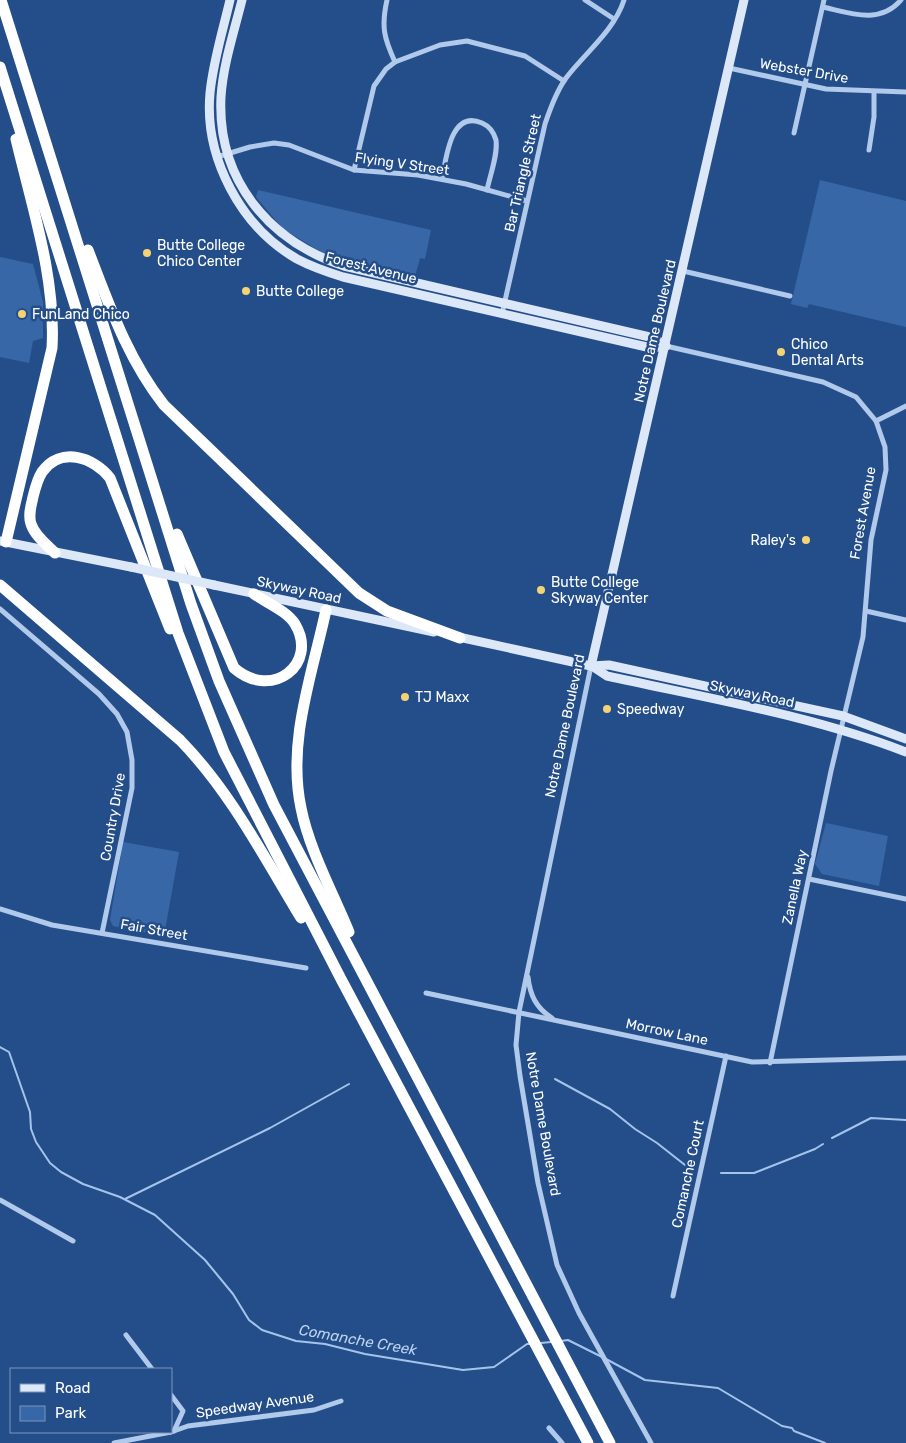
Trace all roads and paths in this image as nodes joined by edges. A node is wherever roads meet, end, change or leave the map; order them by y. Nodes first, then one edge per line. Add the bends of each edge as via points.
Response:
1 (1, 0) edge
2 (230, 0) edge
3 (242, 0) edge
4 (387, 0) edge
5 (585, 0) edge
6 (624, 0) edge
7 (744, 0) edge
8 (824, 0) edge
9 (901, 0) edge
10 (823, 7) junction
11 (614, 18) junction
12 (395, 62) junction
13 (0, 67) edge
14 (729, 68) junction
15 (564, 81) junction
16 (805, 85) junction
17 (874, 92) junction
18 (906, 92) edge
19 (10, 98) junction
20 (794, 133) dead end
21 (869, 150) dead end
22 (228, 153) junction
23 (217, 157) junction
24 (354, 170) junction
25 (442, 180) junction
26 (60, 184) junction
27 (487, 190) junction
28 (527, 201) junction
29 (683, 271) junction
30 (790, 296) dead end
31 (505, 303) junction
32 (502, 314) junction
33 (666, 346) junction
34 (906, 406) edge
35 (876, 421) junction
36 (148, 463) junction
37 (3, 542) edge
38 (55, 553) junction
39 (0, 585) edge
40 (254, 594) junction
41 (0, 608) edge
42 (326, 610) junction
43 (866, 611) junction
44 (906, 620) edge
45 (460, 638) junction
46 (591, 666) junction
47 (198, 687) junction
48 (844, 716) junction
49 (840, 729) junction
50 (906, 738) edge
51 (906, 752) edge
52 (809, 879) junction
53 (906, 899) edge
54 (0, 909) edge
55 (102, 933) junction
56 (306, 968) dead end
57 (528, 971) junction
58 (341, 979) junction
59 (372, 989) junction
60 (426, 993) dead end
61 (518, 1012) junction
62 (556, 1020) junction
63 (726, 1056) junction
64 (906, 1058) edge
65 (770, 1063) junction
66 (0, 1200) edge
67 (74, 1242) dead end
68 (673, 1296) dead end
69 (126, 1335) dead end
70 (151, 1368) edge
71 (172, 1396) edge
72 (341, 1401) dead end
73 (549, 1428) dead end
74 (172, 1431) edge
75 (162, 1433) edge
76 (114, 1443) edge
77 (562, 1443) edge
78 (588, 1443) edge
79 (610, 1443) edge
80 (651, 1443) edge

1 - 26 highway
2 - 23 street, Forest Avenue via 210,93
3 - 22 street, Forest Avenue via 221,97 221,118
4 - 12 street via 383,27
5 - 11 street
6 - 11 street, Bar Triangle Street
7 - 14 street, Notre Dame Boulevard
8 - 10 street
9 - 10 street via 887,12 873,16
10 - 16 street
11 - 15 street, Bar Triangle Street
12 - 15 street via 440,45 467,41 525,56
12 - 24 street via 374,86
13 - 19 highway
14 - 16 street, Webster Drive
14 - 29 street, Notre Dame Boulevard
15 - 28 street, Bar Triangle Street via 545,124
16 - 17 street, Webster Drive
16 - 20 street
17 - 18 street, Webster Drive
17 - 21 street
19 - 37 highway via 12,122 46,270 53,323 52,348
19 - 47 highway
22 - 23 street, Flying V Street
22 - 24 street, Flying V Street via 274,143 289,145
22 - 31 street, Forest Avenue via 244,192 256,208 298,246 344,266
23 - 32 street, Forest Avenue via 228,185 258,228 297,259 343,278
24 - 25 street, Flying V Street
25 - 27 street, Flying V Street
25 - 27 street via 455,130 471,121 480,122 487,126 496,141
26 - 36 highway
26 - 45 highway via 124,341 144,380 164,405 359,593 387,611
27 - 28 street, Flying V Street
28 - 31 street, Bar Triangle Street
29 - 30 street
29 - 33 street, Notre Dame Boulevard
31 - 32 street, Bar Triangle Street
31 - 33 street, Forest Avenue via 654,338
32 - 33 street, Forest Avenue via 651,348
33 - 35 street, Forest Avenue via 834,385 856,397
33 - 46 street, Notre Dame Boulevard
34 - 35 street
35 - 43 street, Forest Avenue via 885,447 886,470 870,540
36 - 40 highway via 234,668 248,679 270,682 281,678 294,666 299,658 299,636 290,617
36 - 59 highway via 192,604 230,707 274,805
37 - 38 street, Skyway Road
38 - 40 street, Skyway Road, bridge
38 - 47 highway via 37,535 31,523 36,484 42,471 54,462 74,457 92,461 110,478 178,651
39 - 58 highway via 197,757 231,804 324,957
40 - 42 street, Skyway Road
41 - 55 street, Country Drive via 99,694 117,714 126,732 132,760 132,788
42 - 45 street, Skyway Road
42 - 59 highway via 298,736 298,792 307,829
43 - 44 street
43 - 48 street, Forest Avenue
45 - 46 street, Skyway Road
46 - 48 street, Skyway Road via 609,665
46 - 49 street, Skyway Road via 606,676
46 - 57 street, Notre Dame Boulevard
47 - 58 highway via 250,806
48 - 49 street, Zanella Way
48 - 50 street, Skyway Road
49 - 51 street, Skyway Road
49 - 52 street, Zanella Way
52 - 53 street
52 - 65 street, Zanella Way
54 - 55 street, Fair Street via 52,925
55 - 56 street, Fair Street
57 - 61 street, Notre Dame Boulevard
57 - 62 street via 530,990 536,1004
58 - 78 highway
59 - 79 highway
60 - 61 street, Morrow Lane
61 - 62 street, Morrow Lane
61 - 80 street, Notre Dame Boulevard via 516,1045 520,1076 538,1183 557,1265 579,1313
62 - 63 street, Morrow Lane
63 - 65 street, Morrow Lane
63 - 68 street, Comanche Court
64 - 65 street, Morrow Lane
66 - 67 street
69 - 70 street
71 - 74 street via 183,1411
72 - 74 street, Speedway Avenue via 314,1410 188,1426
73 - 77 street
75 - 76 street, Speedway Avenue

